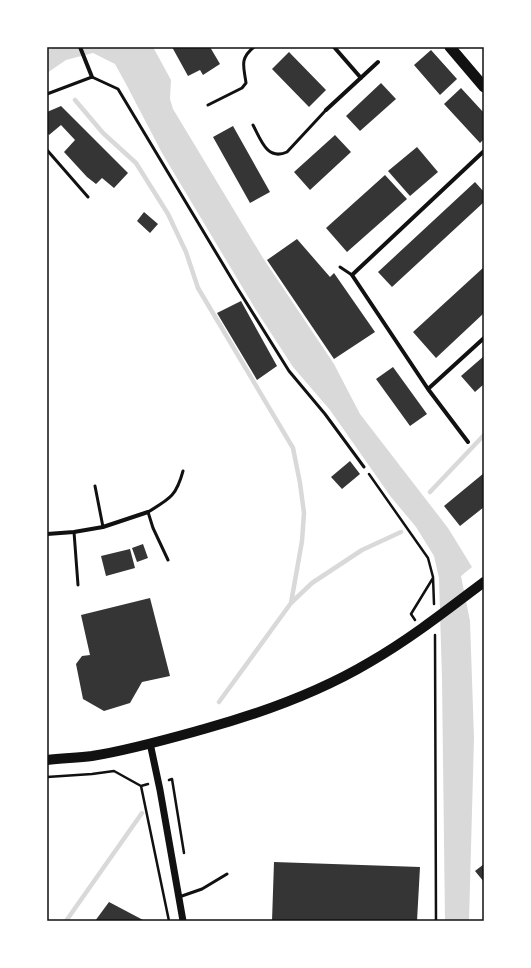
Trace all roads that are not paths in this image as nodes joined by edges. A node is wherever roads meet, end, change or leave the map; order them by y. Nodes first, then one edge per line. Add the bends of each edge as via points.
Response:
1 (80, 47) edge
2 (254, 47) edge
3 (334, 47) edge
4 (450, 47) edge
5 (378, 62) dead end
6 (92, 77) junction
7 (361, 78) junction
8 (484, 87) edge
9 (47, 94) edge
10 (208, 106) dead end
11 (326, 110) joint
12 (253, 125) dead end
13 (47, 150) edge
14 (484, 151) edge
15 (88, 197) dead end
16 (340, 267) dead end
17 (352, 275) junction
18 (484, 338) edge
19 (428, 389) junction
20 (468, 442) dead end
21 (364, 467) road end
22 (183, 471) dead end
23 (95, 486) dead end
24 (148, 512) junction
25 (103, 526) junction
26 (74, 532) junction
27 (47, 534) edge
28 (168, 560) dead end
29 (484, 582) edge
30 (78, 585) dead end
31 (150, 743) junction
32 (47, 760) edge
33 (227, 874) dead end
34 (179, 897) junction
35 (183, 921) edge

1 - 6 street
2 - 10 lane via 244,59 246,83 242,88
3 - 7 street
4 - 8 highway
5 - 7 street
6 - 9 lane
6 - 21 lane via 118,89 289,371
7 - 11 street
11 - 12 lane via 287,152 280,155 268,151
13 - 15 lane
14 - 17 street
16 - 17 lane
17 - 19 street
18 - 19 street
19 - 20 street
22 - 24 lane via 179,486 169,499
23 - 25 lane
24 - 25 street
24 - 28 lane
25 - 26 street
26 - 27 street
26 - 30 lane
29 - 31 main road via 422,629 370,662 328,684 266,710
31 - 32 main road via 90,756
31 - 34 street
33 - 34 lane via 202,890
34 - 35 street

